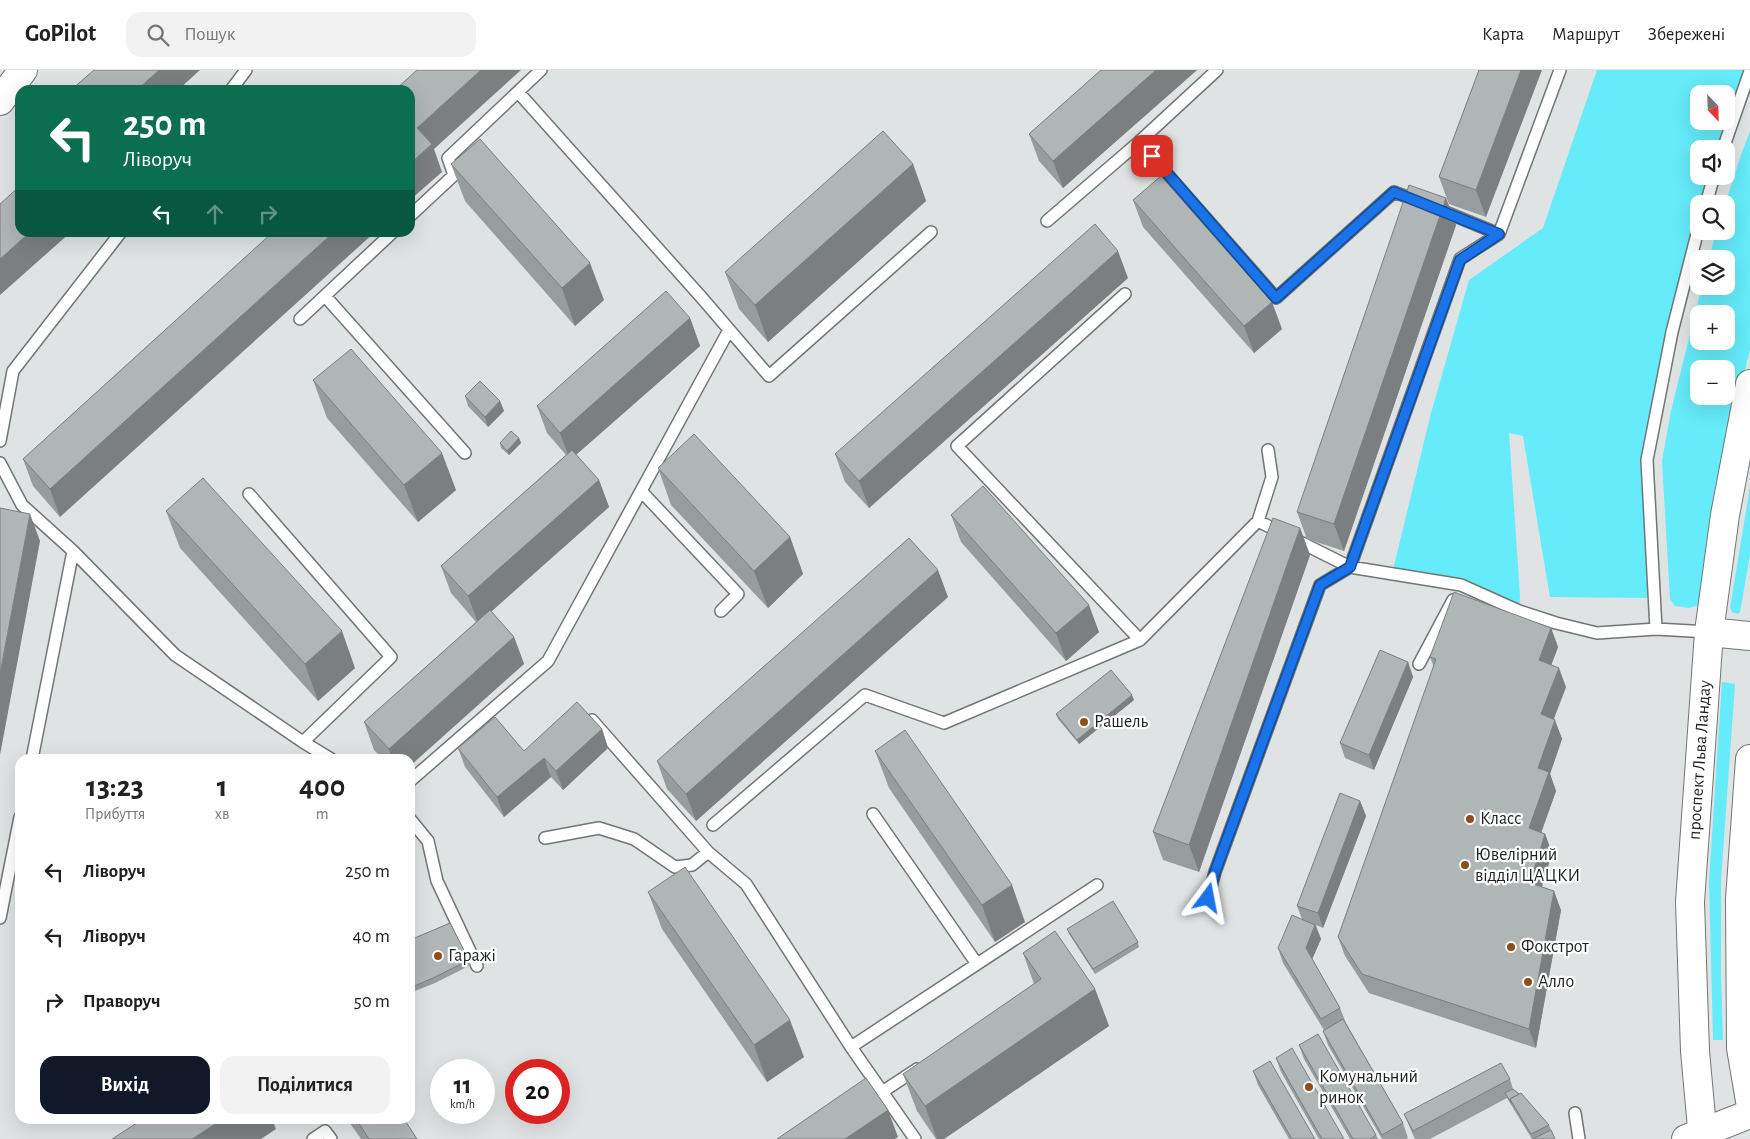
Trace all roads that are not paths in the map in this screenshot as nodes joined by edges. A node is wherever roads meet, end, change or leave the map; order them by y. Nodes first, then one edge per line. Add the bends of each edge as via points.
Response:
1 (23, 70) edge
2 (246, 70) edge
3 (541, 70) edge
4 (1218, 70) edge
5 (1560, 70) edge
6 (1750, 71) edge
7 (235, 85) edge
8 (518, 92) junction
9 (0, 101) edge
10 (1726, 140) edge
11 (1139, 142) junction
12 (415, 211) edge
13 (1047, 221) dead end
14 (931, 232) dead end
15 (1499, 234) junction
16 (117, 237) edge
17 (387, 237) edge
18 (1695, 240) edge
19 (1125, 294) dead end
20 (325, 296) junction
21 (300, 319) dead end
22 (729, 330) junction
23 (1750, 384) edge
24 (0, 441) edge
25 (1268, 450) dead end
26 (465, 453) dead end
27 (0, 463) edge
28 (641, 490) junction
29 (248, 494) dead end
30 (1258, 521) junction
31 (73, 551) junction
32 (1350, 567) junction
33 (1461, 585) junction
34 (720, 611) dead end
35 (1656, 629) junction
36 (1710, 632) junction
37 (1750, 636) edge
38 (1140, 640) junction
39 (1419, 664) dead end
40 (588, 715) edge
41 (303, 742) junction
42 (33, 754) edge
43 (323, 754) edge
44 (1750, 759) edge
45 (415, 777) edge
46 (873, 814) dead end
47 (415, 825) edge
48 (713, 825) dead end
49 (545, 838) dead end
50 (15, 842) edge
51 (708, 852) junction
52 (1097, 886) dead end
53 (1208, 898) dead end
54 (0, 918) edge
55 (977, 964) junction
56 (477, 966) dead end
57 (851, 1046) junction
58 (923, 1065) edge
59 (882, 1092) junction
60 (1750, 1101) edge
61 (1575, 1113) dead end
62 (1750, 1114) edge
63 (1697, 1137) edge
64 (313, 1139) edge
65 (331, 1139) edge
66 (914, 1139) edge
67 (1579, 1139) edge

1 - 9 main road
2 - 7 lane
3 - 8 lane
4 - 11 lane
5 - 15 lane
6 - 10 lane
8 - 12 lane via 448,158 454,175
8 - 22 lane
11 - 13 lane
11 - 15 lane via 1276,298 1394,192
14 - 22 lane via 769,376
15 - 32 lane via 1460,260
16 - 24 lane via 13,371
17 - 20 lane
18 - 35 lane via 1672,332 1647,460
19 - 38 lane via 956,446
20 - 21 lane
20 - 26 lane
22 - 28 lane
23 - 36 main road, проспект Льва Ландау via 1725,515
25 - 30 lane via 1272,476
27 - 31 lane via 22,505
28 - 34 lane via 738,594
28 - 45 lane via 548,661
29 - 41 lane via 390,657
30 - 32 lane
30 - 38 lane
31 - 41 lane via 175,655
31 - 42 lane
32 - 33 lane
32 - 53 lane via 1320,585
33 - 35 lane via 1519,611 1597,633
33 - 39 lane
35 - 36 lane
36 - 37 main road
36 - 63 main road, проспект Льва Ландау via 1690,902
38 - 48 lane via 944,723 865,695
40 - 51 lane
41 - 43 lane
44 - 60 main road via 1740,899 1741,1048
46 - 55 lane
47 - 56 lane via 428,841 437,881
49 - 51 lane via 599,828 634,839 675,867 692,864
50 - 54 lane
51 - 57 lane via 746,884
52 - 55 lane
55 - 57 lane
57 - 59 lane
58 - 59 lane
59 - 66 lane
61 - 67 lane
62 - 63 main road
64 - 65 lane via 325,1131

